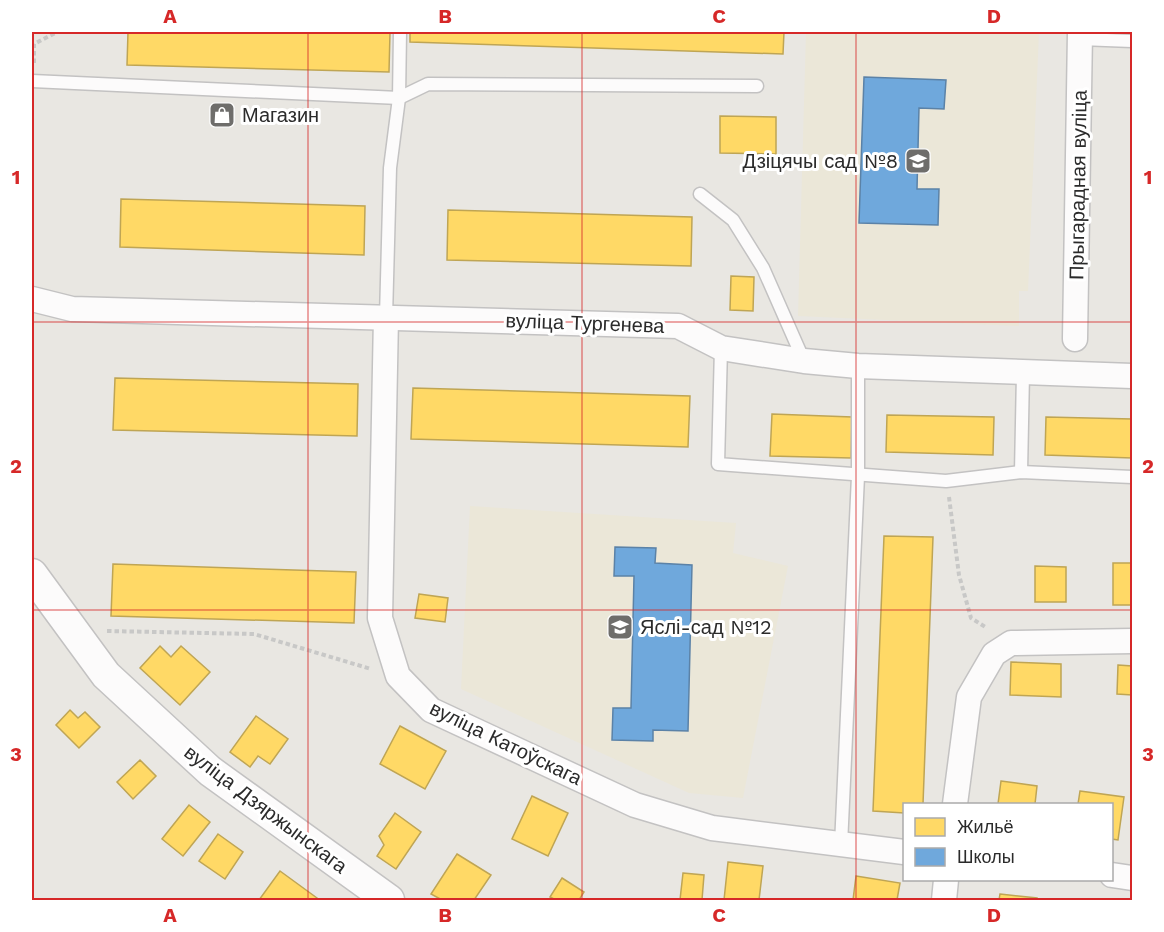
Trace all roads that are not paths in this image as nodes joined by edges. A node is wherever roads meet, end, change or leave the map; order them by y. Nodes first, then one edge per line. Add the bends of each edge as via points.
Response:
1 (400, 32) edge
2 (1080, 35) edge
3 (1132, 41) edge
4 (32, 81) edge
5 (758, 86) dead end
6 (399, 98) junction
7 (700, 194) dead end
8 (32, 299) edge
9 (386, 317) junction
10 (1075, 339) dead end
11 (721, 348) junction
12 (804, 361) junction
13 (858, 366) junction
14 (1023, 373) junction
15 (1132, 375) edge
16 (1021, 472) junction
17 (858, 476) junction
18 (1132, 477) edge
19 (32, 574) edge
20 (1132, 641) edge
21 (955, 803) edge
22 (841, 844) junction
23 (903, 852) edge
24 (1113, 875) edge
25 (1132, 878) edge
26 (946, 881) edge
27 (389, 900) edge
28 (944, 900) edge

1 - 6 lane
2 - 3 lane
2 - 10 street, Прыгарадная вуліца
4 - 6 lane
5 - 6 lane via 428,84
6 - 9 lane via 390,168
7 - 12 lane via 733,220 763,268
8 - 9 street, вуліца Тургенева via 72,309
9 - 11 street, вуліца Тургенева via 678,326
9 - 22 street, вуліца Катоўскага via 380,618 398,676 431,711 634,805 712,828
11 - 12 street, вуліца Тургенева
11 - 17 lane via 718,464
12 - 13 street, вуліца Тургенева
13 - 14 street, вуліца Тургенева
13 - 17 lane
14 - 15 street, вуліца Тургенева
14 - 16 lane
16 - 17 lane via 946,481
16 - 18 lane
17 - 22 lane
19 - 27 street, вуліца Дзяржынскага via 106,675 210,771
20 - 21 street via 1011,643 994,654 969,697
22 - 23 street, вуліца Катоўскага
24 - 25 street
26 - 28 street

